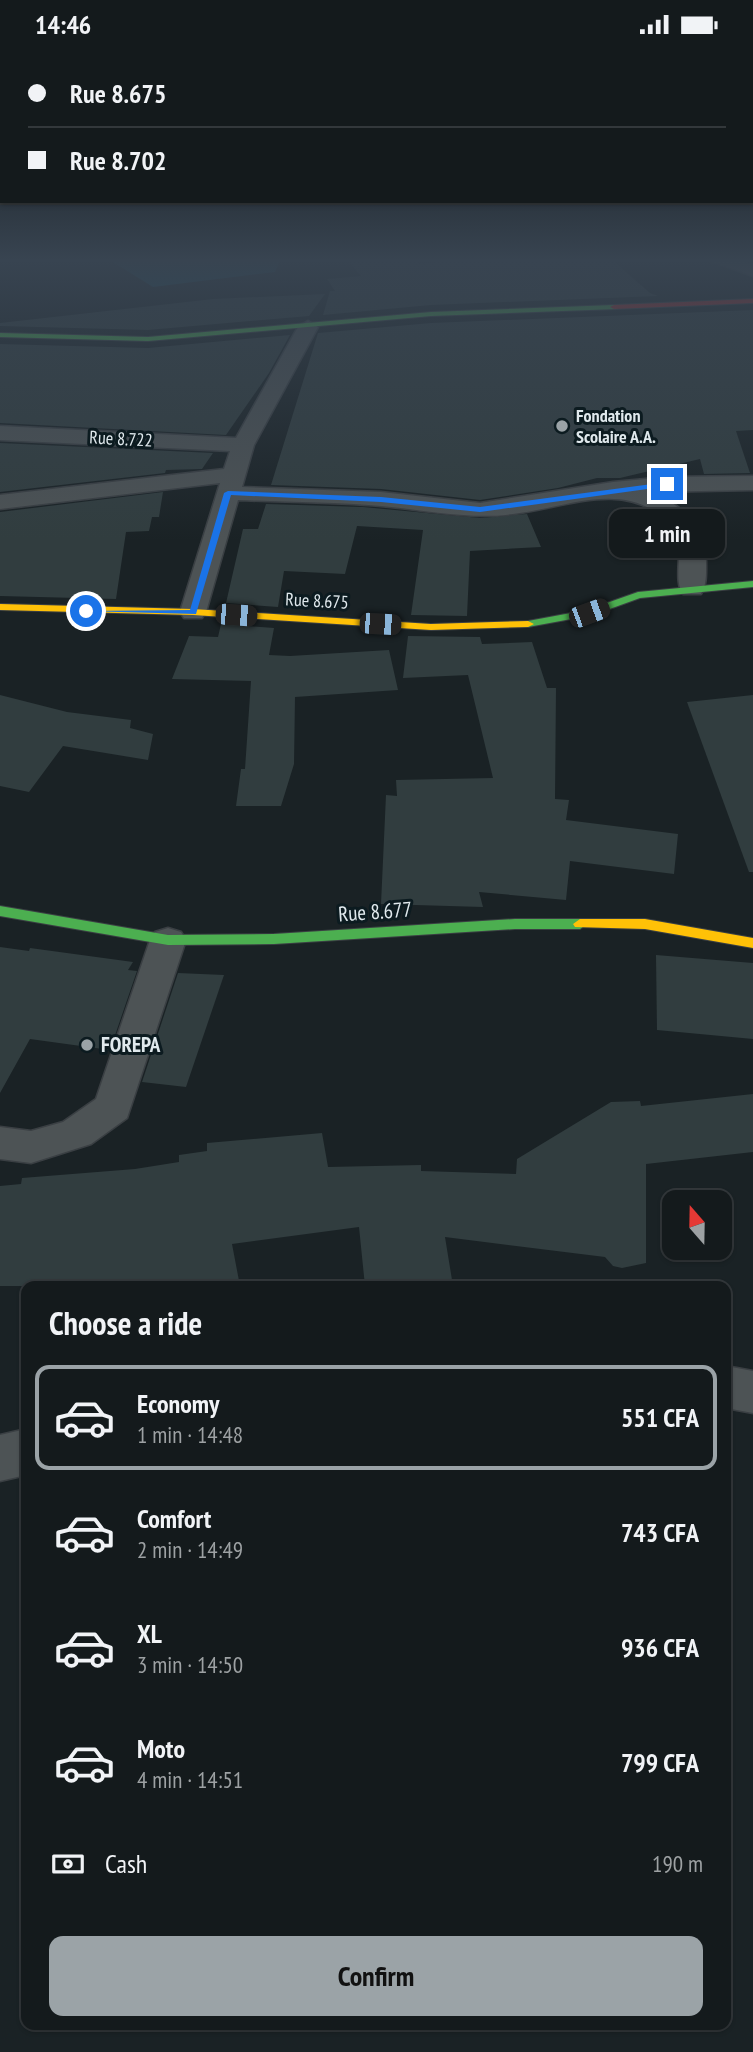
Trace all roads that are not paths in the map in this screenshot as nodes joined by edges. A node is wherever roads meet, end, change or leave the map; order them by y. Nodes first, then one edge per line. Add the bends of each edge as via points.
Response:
1 (294, 352) edge
2 (0, 433) edge
3 (243, 445) junction
4 (753, 483) edge
5 (230, 484) junction
6 (613, 489) junction
7 (0, 502) edge
8 (753, 584) edge
9 (691, 588) junction
10 (0, 607) edge
11 (193, 612) junction
12 (0, 911) edge
13 (168, 940) junction
14 (753, 943) edge
15 (0, 1143) edge
16 (731, 1389) edge
17 (753, 1392) edge
18 (21, 1453) edge
19 (0, 1458) edge

1 - 3 street
2 - 3 street, Rue 8.722
3 - 5 street
4 - 6 street
5 - 6 street via 480,510
5 - 7 street
5 - 11 street
6 - 9 street via 658,502 686,525 695,556
8 - 9 street, Rue 8.675
9 - 11 street, Rue 8.675 via 638,595 589,613 514,626 431,627
10 - 11 street, Rue 8.675
12 - 13 street, Rue 8.677
13 - 14 street, Rue 8.677 via 274,939 515,924 645,924
13 - 15 street via 113,1107 77,1133 31,1146
16 - 17 street
18 - 19 street

